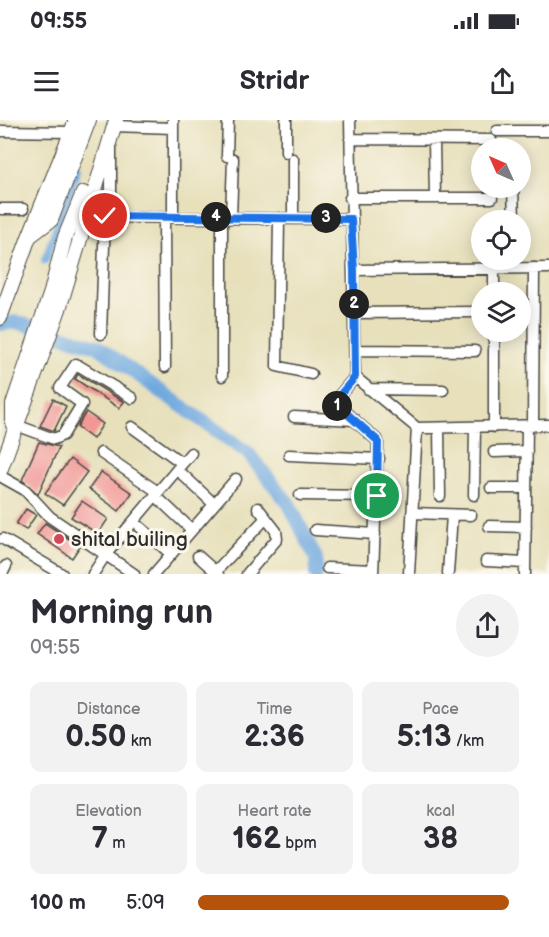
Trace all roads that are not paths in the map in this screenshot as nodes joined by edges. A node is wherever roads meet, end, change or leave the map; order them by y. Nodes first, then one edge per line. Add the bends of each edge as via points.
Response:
1 (89, 120) edge
2 (228, 120) edge
3 (286, 120) edge
4 (350, 120) edge
5 (173, 124) edge
6 (112, 125) edge
7 (73, 126) edge
8 (513, 126) edge
9 (0, 130) edge
10 (549, 131) edge
11 (351, 139) junction
12 (434, 140) junction
13 (350, 198) junction
14 (435, 198) junction
15 (471, 198) edge
16 (0, 209) edge
17 (23, 209) dead end
18 (108, 216) junction
19 (86, 217) junction
20 (169, 217) junction
21 (227, 218) junction
22 (279, 218) junction
23 (293, 218) junction
24 (351, 219) junction
25 (28, 237) junction
26 (65, 237) junction
27 (77, 246) junction
28 (531, 267) edge
29 (534, 268) junction
30 (549, 268) edge
31 (471, 269) edge
32 (354, 270) junction
33 (52, 308) junction
34 (471, 312) edge
35 (354, 313) junction
36 (0, 318) edge
37 (101, 334) dead end
38 (494, 342) edge
39 (354, 350) junction
40 (475, 351) dead end
41 (165, 367) dead end
42 (311, 374) dead end
43 (222, 376) dead end
44 (355, 377) junction
45 (368, 388) junction
46 (443, 390) dead end
47 (132, 398) dead end
48 (294, 417) dead end
49 (355, 420) junction
50 (549, 425) edge
51 (530, 426) junction
52 (132, 427) dead end
53 (475, 427) junction
54 (494, 427) junction
55 (439, 428) junction
56 (417, 429) junction
57 (15, 430) junction
58 (527, 451) junction
59 (495, 452) dead end
60 (101, 453) dead end
61 (191, 453) dead end
62 (289, 455) dead end
63 (379, 459) junction
64 (182, 464) junction
65 (0, 471) edge
66 (183, 475) dead end
67 (0, 476) edge
68 (236, 478) dead end
69 (491, 488) dead end
70 (526, 488) junction
71 (300, 495) dead end
72 (474, 495) dead end
73 (160, 496) junction
74 (377, 496) junction
75 (440, 496) dead end
76 (214, 504) junction
77 (258, 508) dead end
78 (412, 513) junction
79 (452, 515) junction
80 (471, 515) dead end
81 (266, 518) junction
82 (489, 526) dead end
83 (140, 527) dead end
84 (526, 527) junction
85 (192, 530) junction
86 (315, 530) dead end
87 (375, 534) junction
88 (3, 539) dead end
89 (106, 554) junction
90 (171, 554) junction
91 (198, 556) dead end
92 (486, 561) dead end
93 (327, 568) dead end
94 (525, 568) edge
95 (55, 572) edge
96 (373, 572) edge
97 (217, 573) edge
98 (448, 573) edge
99 (93, 574) edge
100 (134, 574) edge
101 (154, 574) edge
102 (247, 574) edge
103 (410, 574) edge

1 - 25 main road via 51,220
2 - 21 street
3 - 23 street
4 - 11 street
5 - 6 street
5 - 20 street
6 - 18 street
6 - 19 main road
6 - 26 main road
7 - 9 street
7 - 25 main road
8 - 10 street
8 - 12 street via 494,136
11 - 12 street
11 - 13 street
12 - 14 street
13 - 14 street
13 - 24 street
14 - 15 street
16 - 17 street
18 - 19 street
18 - 20 street
18 - 37 street
19 - 27 main road
20 - 21 street
20 - 41 street
21 - 22 street
21 - 43 street
22 - 23 street
22 - 42 street via 277,366
23 - 24 street
24 - 32 street
25 - 36 main road
26 - 27 main road
26 - 33 main road
27 - 33 main road
28 - 29 street
29 - 30 street
29 - 51 street
31 - 32 street
32 - 35 street
33 - 57 main road
34 - 35 street
35 - 39 street
38 - 54 street
39 - 40 street
39 - 44 street
44 - 45 street
44 - 49 street via 336,404
45 - 46 street
45 - 56 street
47 - 57 street via 76,364 60,388 82,404 63,435 54,438
48 - 49 street
49 - 63 street via 377,437
50 - 51 street
51 - 54 street
51 - 58 street
52 - 64 street
53 - 54 street
53 - 55 street
53 - 72 street
55 - 56 street
55 - 75 street
56 - 78 street
57 - 65 main road
58 - 59 street
58 - 70 street
60 - 73 street
61 - 64 street
62 - 63 street
63 - 74 street
64 - 73 street
66 - 76 street
67 - 89 street via 25,490 50,517
68 - 76 street
69 - 70 street
70 - 84 street
71 - 74 street
73 - 85 street
73 - 89 street
74 - 87 street
76 - 85 street
77 - 81 street
78 - 79 street
78 - 103 street
79 - 80 street
79 - 98 street
81 - 97 street
81 - 102 street via 277,539
82 - 84 street
83 - 90 street
84 - 94 street
85 - 90 street
86 - 87 street
87 - 96 street
88 - 95 street
89 - 99 street
89 - 100 street
90 - 101 street
91 - 97 street
92 - 94 street
93 - 96 street

